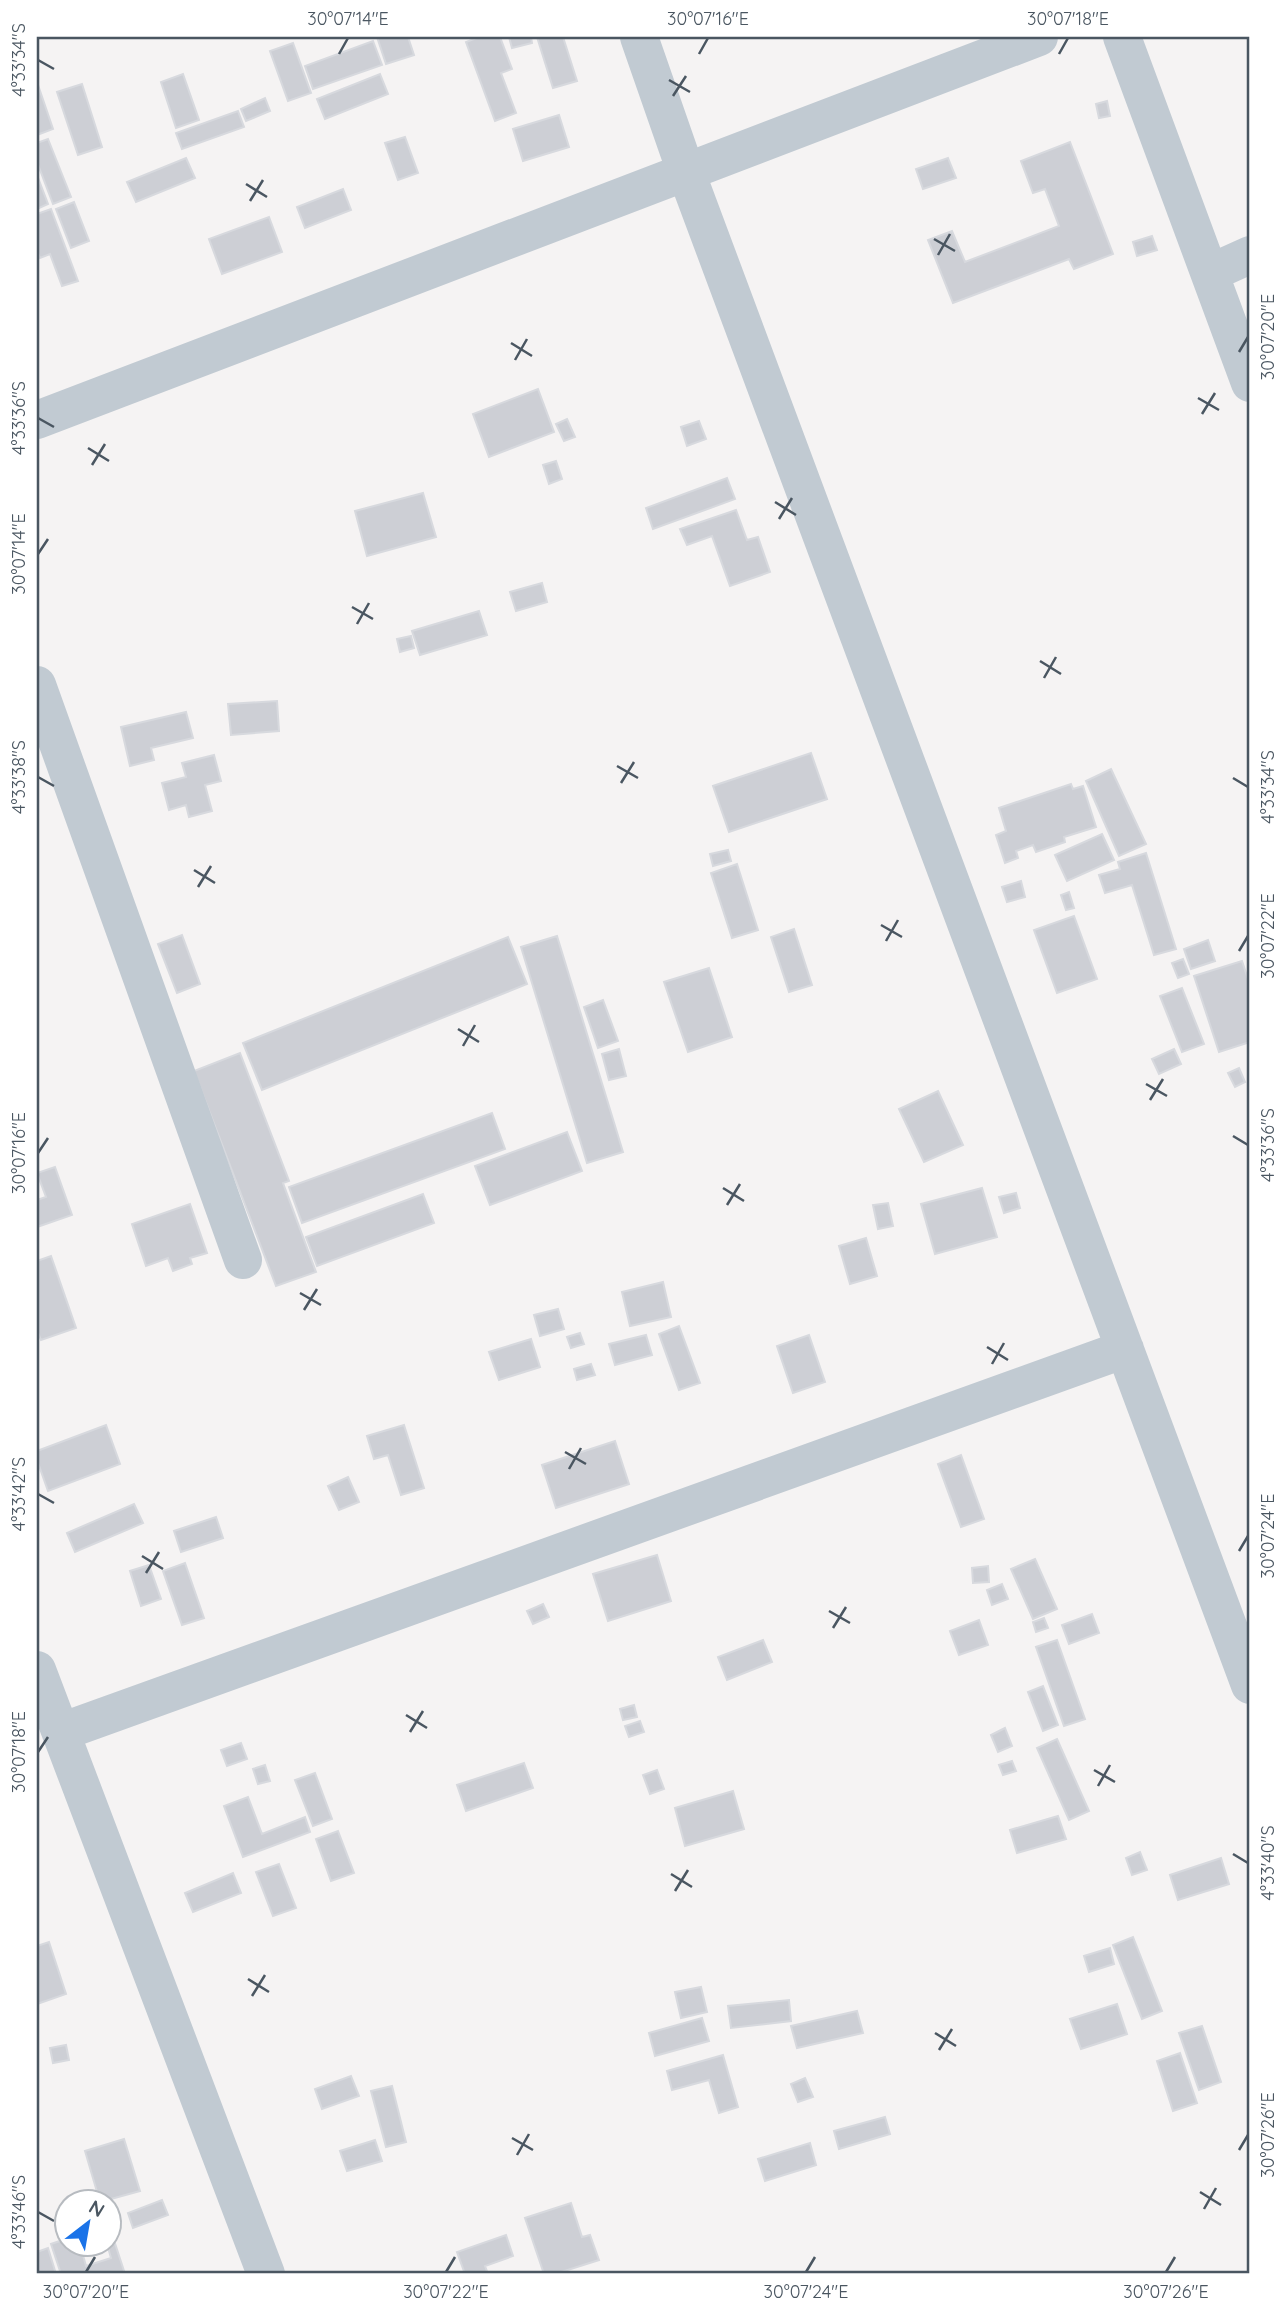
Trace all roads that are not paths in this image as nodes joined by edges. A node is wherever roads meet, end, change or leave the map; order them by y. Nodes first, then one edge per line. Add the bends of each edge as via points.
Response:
1 (639, 37) edge
2 (1039, 37) edge
3 (1122, 37) edge
4 (686, 172) junction
5 (1250, 255) edge
6 (1210, 274) junction
7 (1250, 383) edge
8 (37, 420) edge
9 (37, 685) edge
10 (243, 1260) dead end
11 (1125, 1349) junction
12 (37, 1670) edge
13 (1250, 1685) edge
14 (61, 1732) junction
15 (266, 2274) edge

1 - 4 street
2 - 4 street
3 - 6 street
4 - 8 street
4 - 11 street
5 - 6 street
6 - 7 street
9 - 10 street
11 - 13 street
11 - 14 street
12 - 14 street
14 - 15 street

